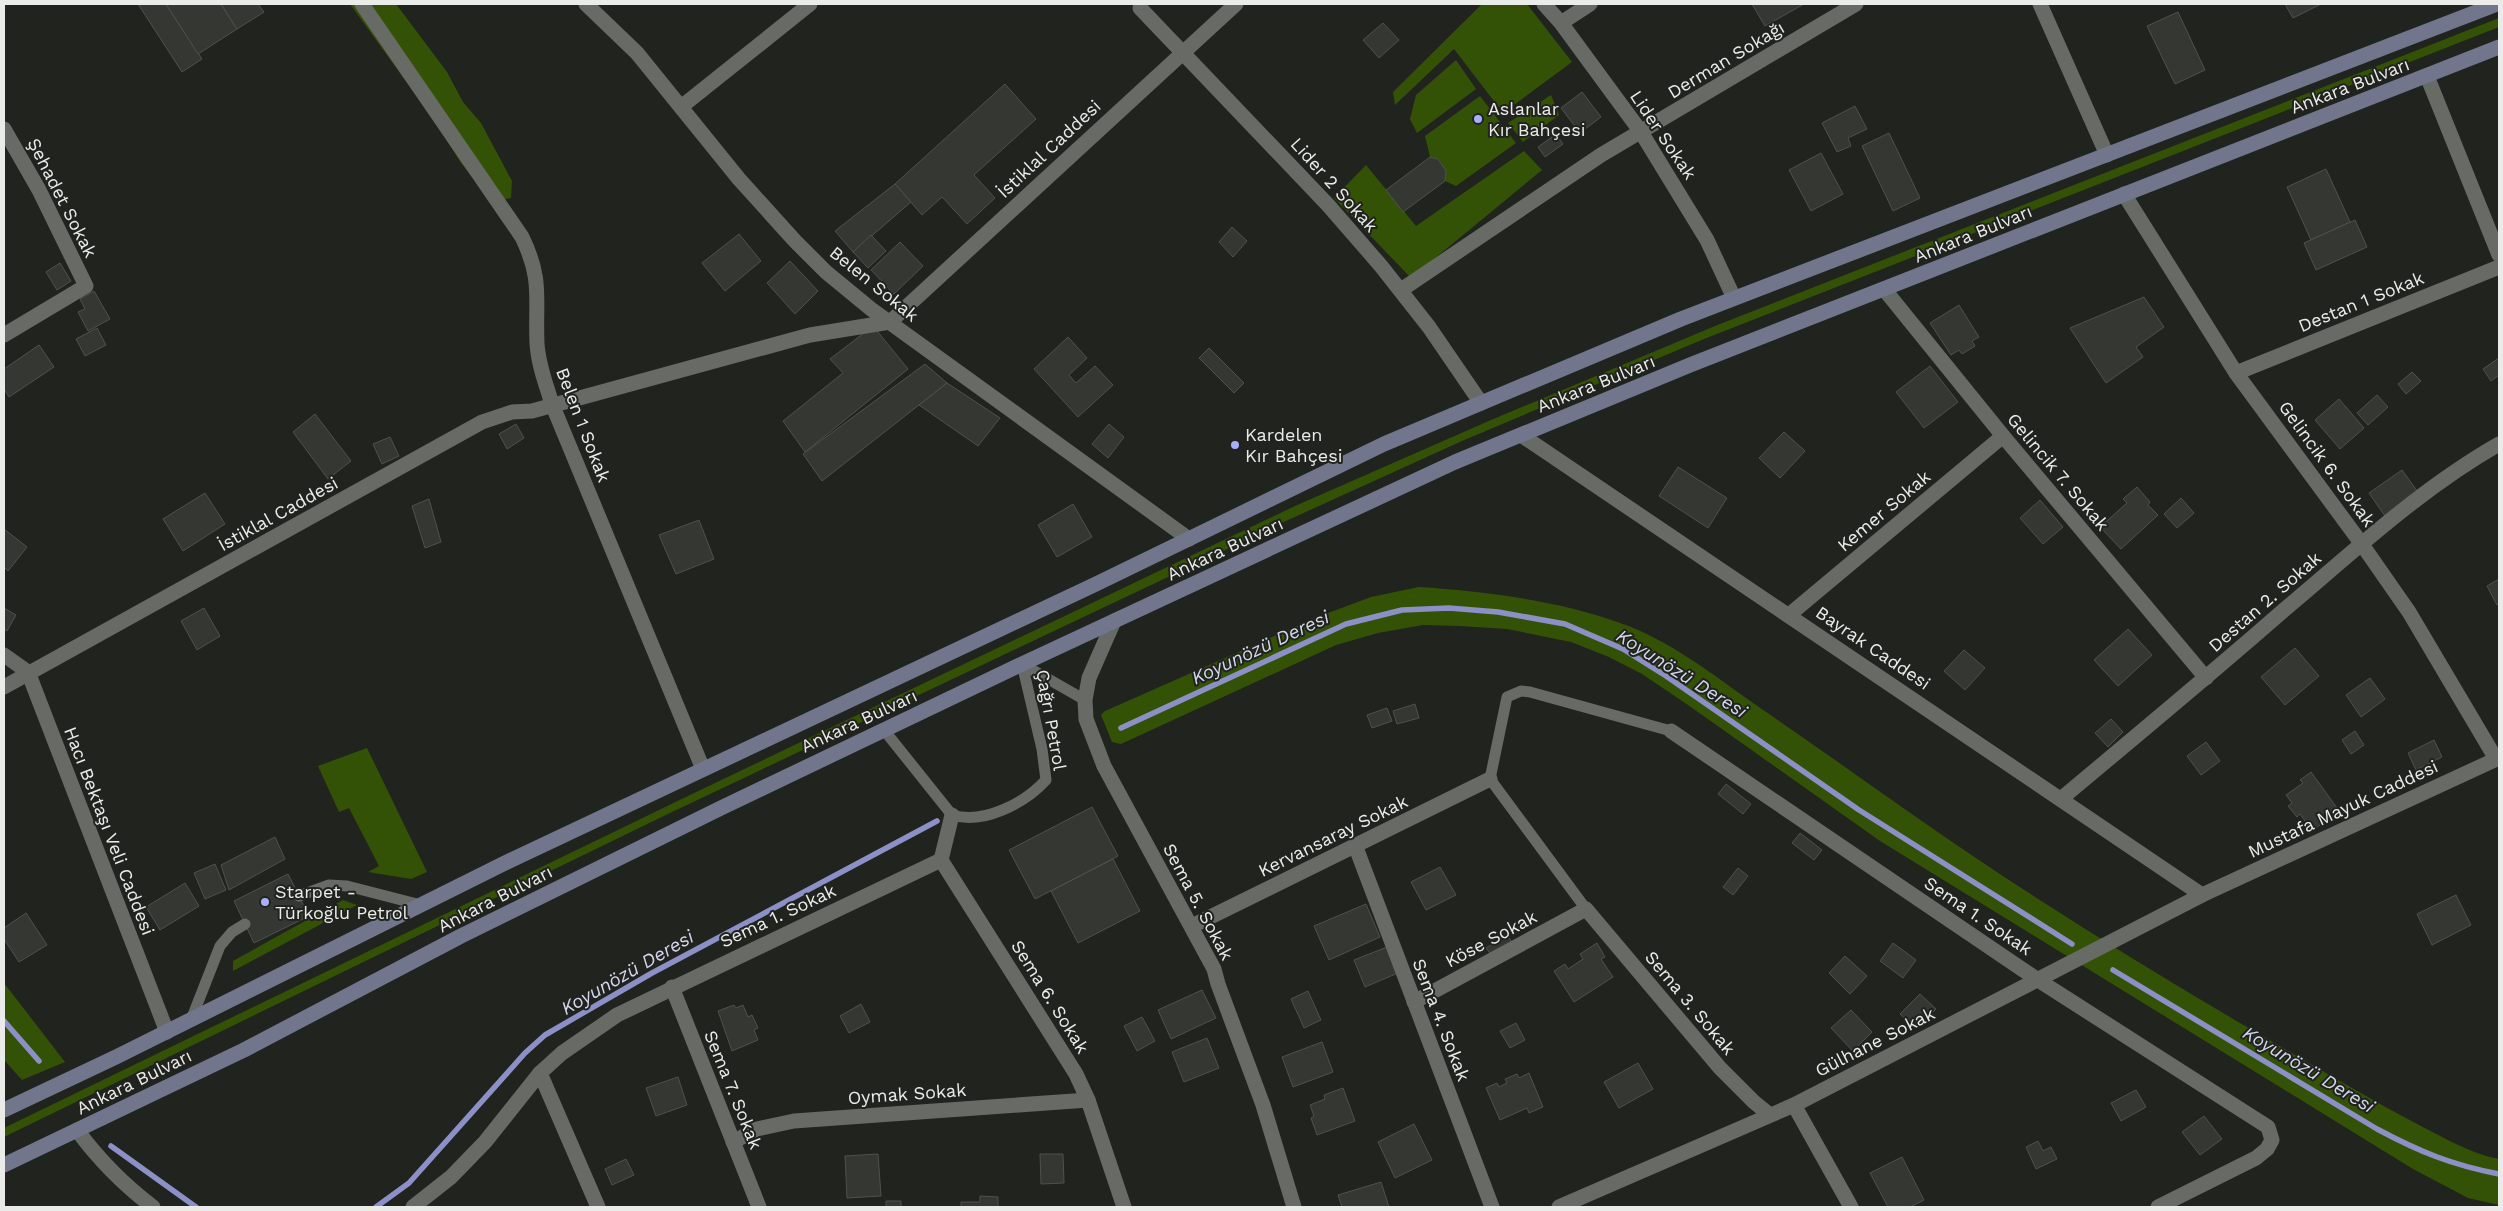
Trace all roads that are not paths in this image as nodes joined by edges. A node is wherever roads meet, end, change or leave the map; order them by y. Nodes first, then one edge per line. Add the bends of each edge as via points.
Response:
1 (362, 4) edge
2 (586, 4) edge
3 (810, 4) edge
4 (1236, 4) edge
5 (1544, 4) edge
6 (1590, 4) edge
7 (1856, 4) edge
8 (2040, 4) edge
9 (2497, 4) edge
10 (1140, 8) dead end
11 (1561, 23) junction
12 (2499, 47) edge
13 (1183, 50) junction
14 (2427, 76) junction
15 (680, 107) junction
16 (4, 129) edge
17 (1641, 132) junction
18 (2107, 154) junction
19 (2124, 194) junction
20 (2499, 255) edge
21 (2499, 267) edge
22 (1884, 289) junction
23 (1401, 290) junction
24 (1734, 298) junction
25 (890, 322) junction
26 (4, 334) edge
27 (2236, 373) junction
28 (1481, 403) junction
29 (552, 404) junction
30 (1521, 435) junction
31 (2003, 436) junction
32 (2499, 444) edge
33 (1189, 539) junction
34 (2361, 543) junction
35 (1789, 615) junction
36 (1114, 621) junction
37 (4, 655) edge
38 (1022, 664) junction
39 (28, 672) junction
40 (2206, 678) junction
41 (4, 687) edge
42 (1085, 700) junction
43 (884, 730) junction
44 (1671, 731) joint
45 (2498, 758) edge
46 (703, 769) junction
47 (1490, 779) junction
48 (2062, 798) junction
49 (952, 815) junction
50 (1355, 845) junction
51 (940, 860) junction
52 (2202, 895) junction
53 (299, 896) dead end
54 (421, 905) junction
55 (1586, 909) junction
56 (245, 924) dead end
57 (1192, 926) junction
58 (2038, 980) junction
59 (672, 987) junction
60 (1414, 1002) junction
61 (191, 1020) junction
62 (167, 1032) junction
63 (540, 1073) junction
64 (1088, 1100) junction
65 (1794, 1105) junction
66 (4, 1110) edge
67 (1770, 1116) junction
68 (77, 1130) junction
69 (733, 1142) junction
70 (4, 1166) edge
71 (153, 1207) edge
72 (412, 1207) edge
73 (598, 1207) edge
74 (759, 1207) edge
75 (1124, 1207) edge
76 (1294, 1207) edge
77 (1492, 1207) edge
78 (1559, 1207) edge
79 (1851, 1207) edge
80 (2158, 1207) edge

1 - 29 street, Belen 1 Sokak via 522,236 538,279 539,362
2 - 15 street, Belen Sokak via 636,53
3 - 15 street
4 - 13 street, İstiklal Caddesi
5 - 11 street, Lider Sokak
6 - 11 street
7 - 17 street, Derman Sokağı
8 - 18 street
9 - 18 main road, Ankara Bulvarı
10 - 13 street, Lider 2 Sokak
11 - 17 street, Lider Sokak
12 - 14 main road, Ankara Bulvarı
13 - 23 street, Lider 2 Sokak via 1328,205
13 - 25 street, İstiklal Caddesi
14 - 19 main road, Ankara Bulvarı
14 - 20 street
15 - 25 street, Belen Sokak via 795,241 826,272
16 - 26 street, Şehadet Sokak via 39,190 86,286
17 - 23 street, Derman Sokağı via 1601,155
17 - 24 street, Lider Sokak via 1708,240
18 - 24 main road, Ankara Bulvarı
19 - 22 main road, Ankara Bulvarı
19 - 27 street, Gelincik 6. Sokak
21 - 27 street, Destan 1 Sokak
22 - 30 main road, Ankara Bulvarı
22 - 31 street, Gelincik 7. Sokak
23 - 28 street, Lider 2 Sokak
24 - 28 main road, Ankara Bulvarı
25 - 29 street, İstiklal Caddesi via 810,335
25 - 33 street, Belen Sokak
27 - 34 street, Gelincik 6. Sokak
28 - 33 main road, Ankara Bulvarı via 1384,444
29 - 39 street, İstiklal Caddesi via 532,411 512,412 458,433 388,475
29 - 46 street, Belen 1 Sokak
30 - 35 street, Bayrak Caddesi
30 - 36 main road, Ankara Bulvarı via 1455,462
31 - 35 street, Kemer Sokak
31 - 40 street, Gelincik 7. Sokak
32 - 34 street, Destan 2. Sokak via 2473,459
33 - 46 main road, Ankara Bulvarı
34 - 40 street, Destan 2. Sokak
34 - 45 street, Gelincik 6. Sokak via 2409,612
35 - 48 street, Bayrak Caddesi
36 - 38 main road, Ankara Bulvarı
36 - 42 street, Sema 5. Sokak via 1096,656
37 - 39 street
38 - 42 lane
38 - 43 main road, Ankara Bulvarı
38 - 49 lane, Çağrı Petrol via 1046,780 1036,791 1016,803 979,817 964,819
39 - 41 street, İstiklal Caddesi
39 - 62 street, Hacı Bektaşı Veli Caddesi
40 - 48 street, Destan 2. Sokak
42 - 57 street, Sema 5. Sokak via 1086,719 1104,766
43 - 49 lane
43 - 68 main road, Ankara Bulvarı via 461,936 244,1050
44 - 47 lane via 1521,691 1508,697
44 - 58 street, Sema 1. Sokak
45 - 52 street, Mustafa Mayuk Caddesi
46 - 54 main road, Ankara Bulvarı
47 - 50 street, Kervansaray Sokak
47 - 55 lane
48 - 52 street, Bayrak Caddesi
49 - 51 street
50 - 57 street, Kervansaray Sokak
50 - 60 street, Sema 4. Sokak
51 - 59 street, Sema 1. Sokak
51 - 64 street, Sema 6. Sokak via 1076,1074
52 - 58 street, Gülhane Sokak
53 - 54 lane via 329,885 347,886
54 - 61 main road, Ankara Bulvarı
55 - 60 street, Köse Sokak
55 - 67 street, Sema 3. Sokak via 1720,1068
56 - 61 lane via 232,932 220,946
57 - 76 street, Sema 5. Sokak via 1214,968 1263,1105
58 - 65 street, Gülhane Sokak
58 - 80 street, Sema 1. Sokak via 2268,1127 2272,1140 2256,1158
59 - 63 street, Sema 1. Sokak via 618,1015 562,1053
59 - 69 street, Sema 7. Sokak
60 - 77 street, Sema 4. Sokak
61 - 62 main road, Ankara Bulvarı
62 - 66 main road, Ankara Bulvarı
63 - 72 street, Sema 1. Sokak via 485,1142 451,1177
63 - 73 street
64 - 69 street, Oymak Sokak via 794,1121 757,1129
64 - 75 street, Sema 6. Sokak
65 - 67 street, Gülhane Sokak
65 - 79 street
67 - 78 street, Gülhane Sokak
68 - 70 main road, Ankara Bulvarı
68 - 71 street via 110,1170
69 - 74 street, Sema 7. Sokak

